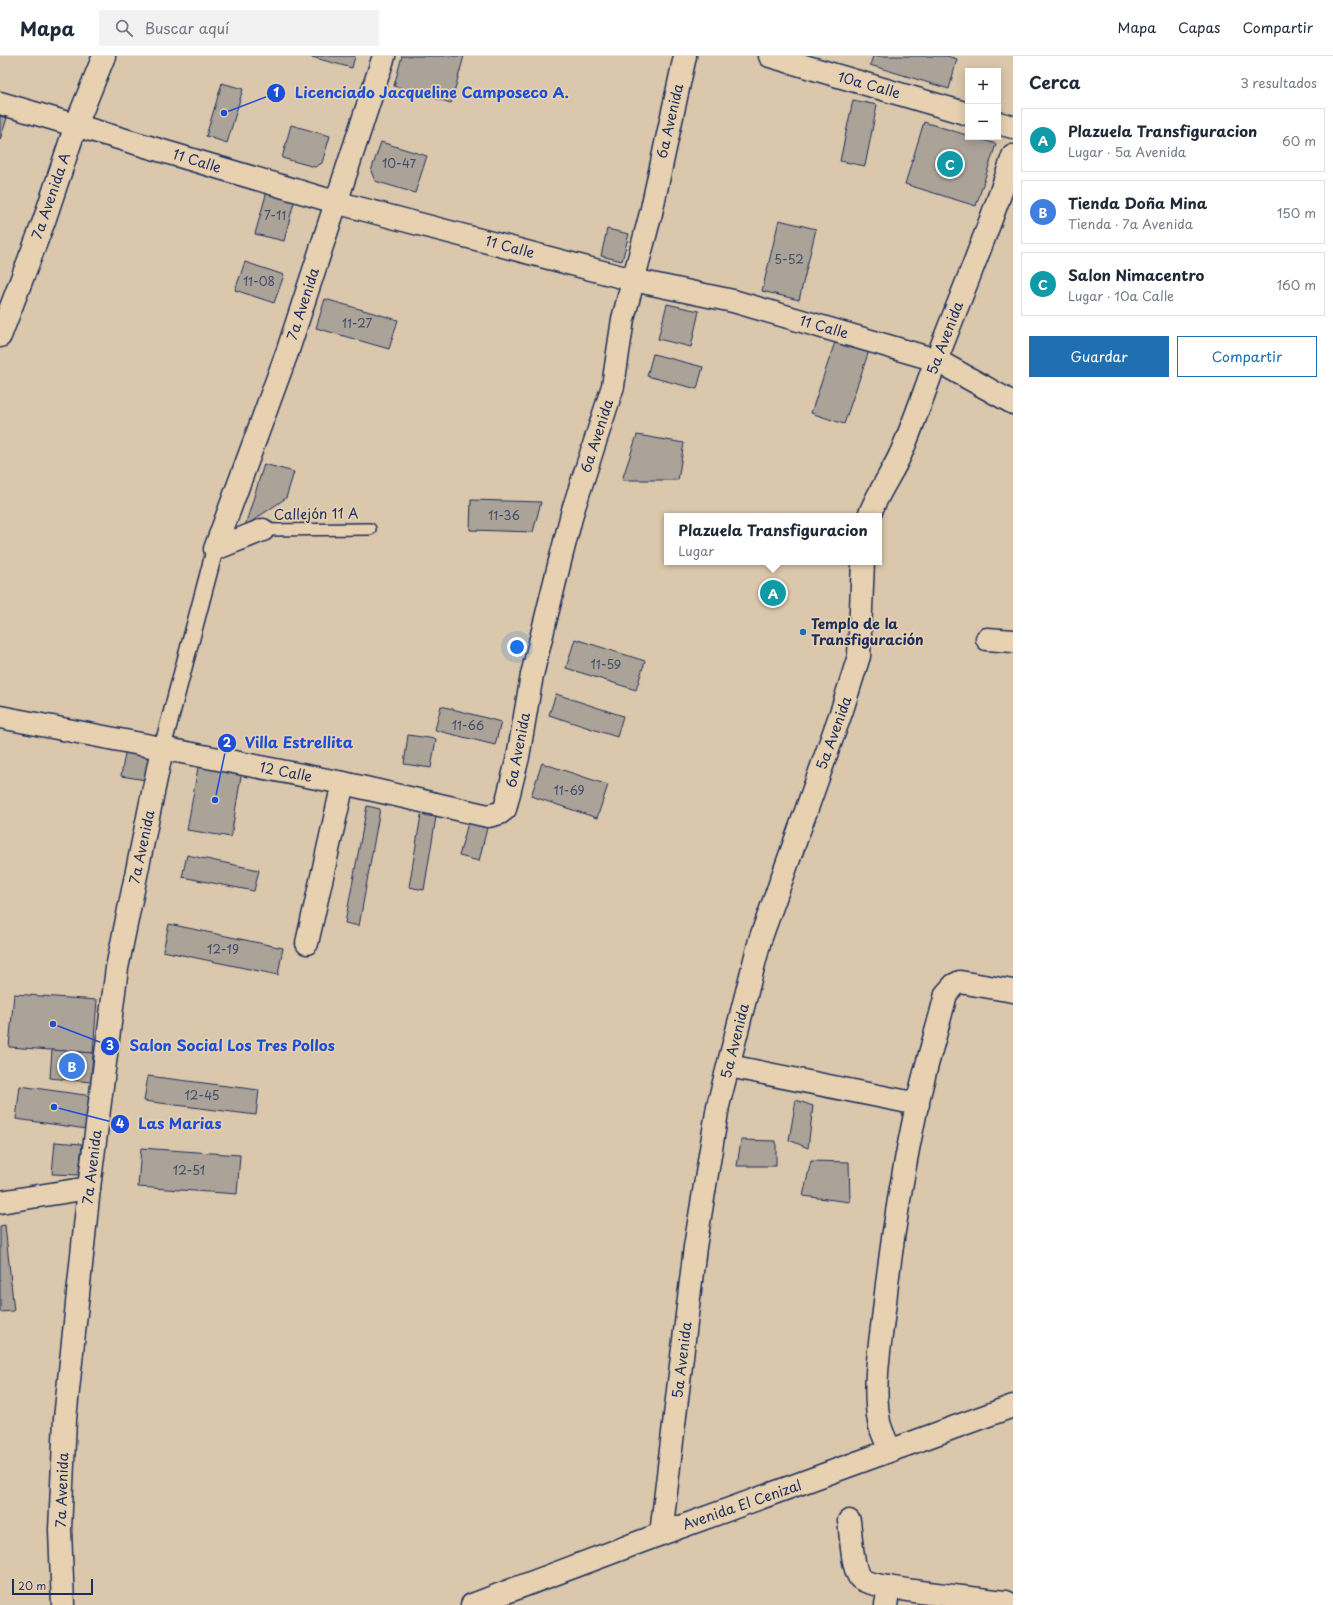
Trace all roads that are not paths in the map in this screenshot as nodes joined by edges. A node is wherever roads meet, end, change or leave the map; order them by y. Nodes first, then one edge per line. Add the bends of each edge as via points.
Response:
1 (104, 56) edge
2 (384, 56) edge
3 (685, 56) edge
4 (770, 56) edge
5 (0, 103) edge
6 (965, 113) edge
7 (1001, 124) edge
8 (76, 125) junction
9 (1013, 127) edge
10 (1013, 156) edge
11 (335, 202) junction
12 (633, 280) junction
13 (0, 336) edge
14 (936, 360) junction
15 (1013, 403) edge
16 (871, 513) edge
17 (370, 529) dead end
18 (263, 530) joint
19 (215, 549) junction
20 (863, 565) edge
21 (987, 638) dead end
22 (1013, 641) edge
23 (0, 717) edge
24 (162, 749) junction
25 (343, 783) junction
26 (500, 814) joint
27 (307, 943) dead end
28 (1013, 991) edge
29 (729, 1066) junction
30 (918, 1104) junction
31 (89, 1188) junction
32 (0, 1202) edge
33 (1013, 1406) edge
34 (890, 1450) junction
35 (849, 1521) dead end
36 (661, 1534) junction
37 (887, 1596) edge
38 (507, 1598) edge
39 (63, 1605) edge
40 (472, 1605) edge
41 (1012, 1605) edge

1 - 8 street, 7a Avenida A
2 - 11 street, 7a Avenida
3 - 12 street, 6a Avenida
4 - 6 street, 10a Calle
5 - 8 street, 11 Calle
7 - 9 street
8 - 11 street, 11 Calle
8 - 13 street, 7a Avenida A via 44,221
10 - 14 street, 5a Avenida via 992,222
11 - 12 street, 11 Calle
11 - 19 street, 7a Avenida via 288,350
12 - 14 street, 11 Calle via 733,301
12 - 26 street, 6a Avenida via 613,386 569,525 532,675 508,802
14 - 15 street, 11 Calle
14 - 16 street, 5a Avenida via 904,448
17 - 18 lane, Callejón 11 A
18 - 19 street
19 - 24 street, 7a Avenida
20 - 29 street, 5a Avenida via 859,656 760,940
21 - 22 street
23 - 24 street, 12 Calle
24 - 25 street, 12 Calle
24 - 31 street, 7a Avenida via 117,968
25 - 26 street, 12 Calle via 488,816
25 - 27 street
28 - 30 street via 960,982 949,989
29 - 30 street
29 - 36 street, 5a Avenida via 718,1106 695,1247
30 - 34 street via 893,1237 877,1374 876,1400 880,1423
31 - 32 street
31 - 39 street, 7a Avenida via 65,1419 60,1530
33 - 34 street, Avenida El Cenizal
34 - 36 street, Avenida El Cenizal
35 - 37 street via 856,1571 864,1581
36 - 38 street, Avenida El Cenizal
37 - 41 street via 1006,1602
38 - 40 street, Avenida El Cenizal

